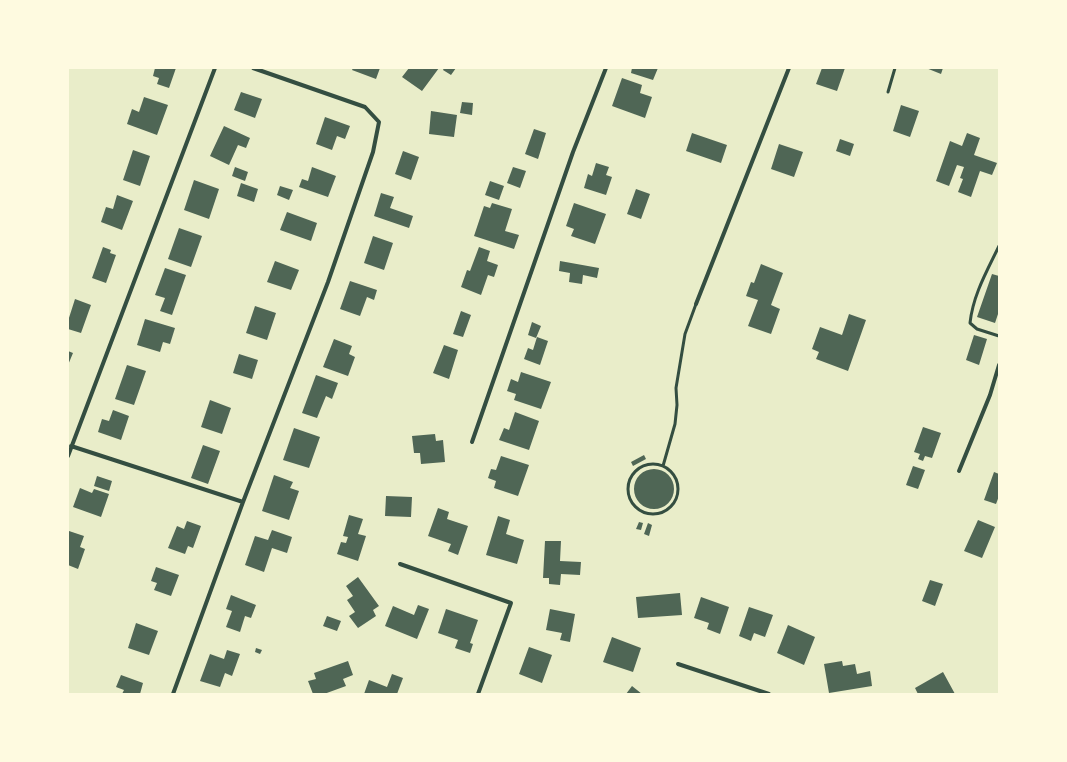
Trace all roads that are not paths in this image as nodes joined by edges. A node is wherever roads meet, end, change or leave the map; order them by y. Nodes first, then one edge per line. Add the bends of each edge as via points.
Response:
1 (215, 68) edge
2 (253, 68) edge
3 (606, 68) edge
4 (789, 68) edge
5 (895, 68) edge
6 (888, 92) dead end
7 (999, 246) edge
8 (696, 304) joint
9 (999, 335) edge
10 (999, 365) edge
11 (472, 442) dead end
12 (72, 446) junction
13 (68, 456) edge
14 (663, 466) junction
15 (959, 471) dead end
16 (243, 502) junction
17 (400, 564) dead end
18 (678, 664) dead end
19 (173, 694) edge
20 (478, 694) edge
21 (769, 694) edge

1 - 12 street
2 - 16 street via 365,108 379,122 373,152 328,282
3 - 11 street via 573,152
4 - 8 street
5 - 6 lane
7 - 9 lane via 980,285 970,323 976,329
8 - 14 lane via 685,334 676,388 675,424
10 - 15 street
12 - 13 street
12 - 16 street
14 - 14 lane via 642,466 630,478 630,498 637,508 644,512 652,514 668,509 677,496 676,480 672,472
16 - 19 street
17 - 20 street via 511,603
18 - 21 street

